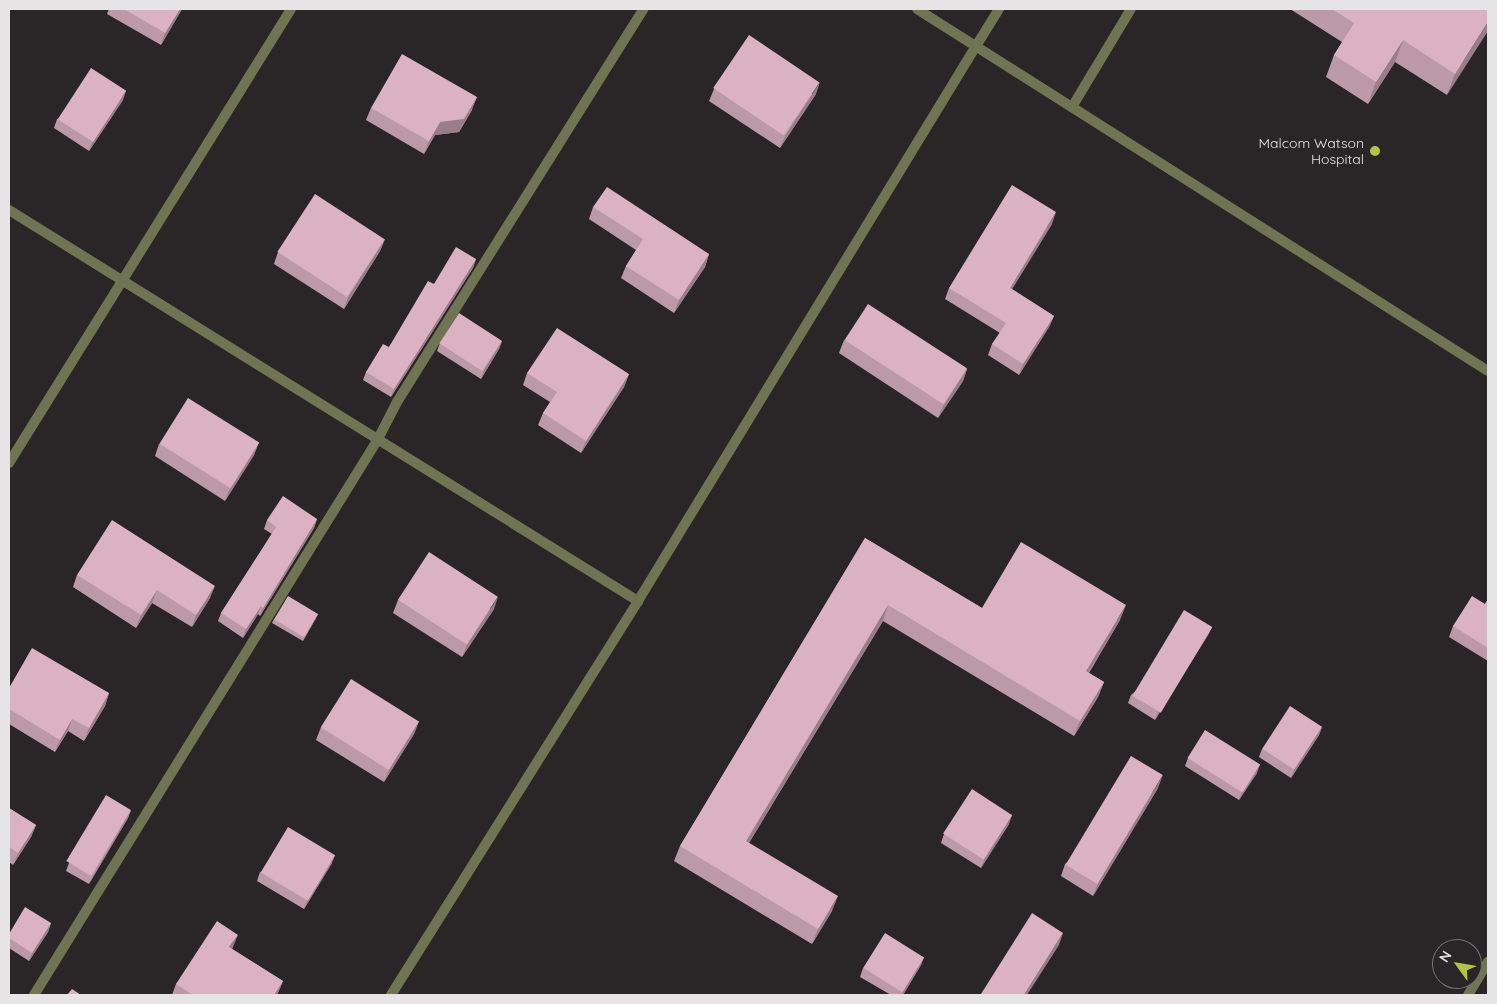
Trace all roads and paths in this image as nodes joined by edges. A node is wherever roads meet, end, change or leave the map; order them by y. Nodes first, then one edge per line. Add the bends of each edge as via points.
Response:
1 (290, 9) edge
2 (644, 9) edge
3 (917, 9) edge
4 (999, 9) edge
5 (1131, 9) edge
6 (976, 46) junction
7 (1072, 107) junction
8 (9, 210) edge
9 (122, 282) junction
10 (1488, 370) edge
11 (378, 439) junction
12 (9, 463) edge
13 (638, 601) junction
14 (1488, 962) edge
15 (34, 995) edge
16 (391, 995) edge
17 (1468, 995) edge

1 - 9 street
2 - 11 street via 397,402
3 - 6 street
4 - 6 street
5 - 7 street
6 - 7 street
6 - 13 street
7 - 10 street
8 - 9 street
9 - 11 street
9 - 12 street
11 - 13 street
11 - 15 street
13 - 16 street
14 - 17 street

